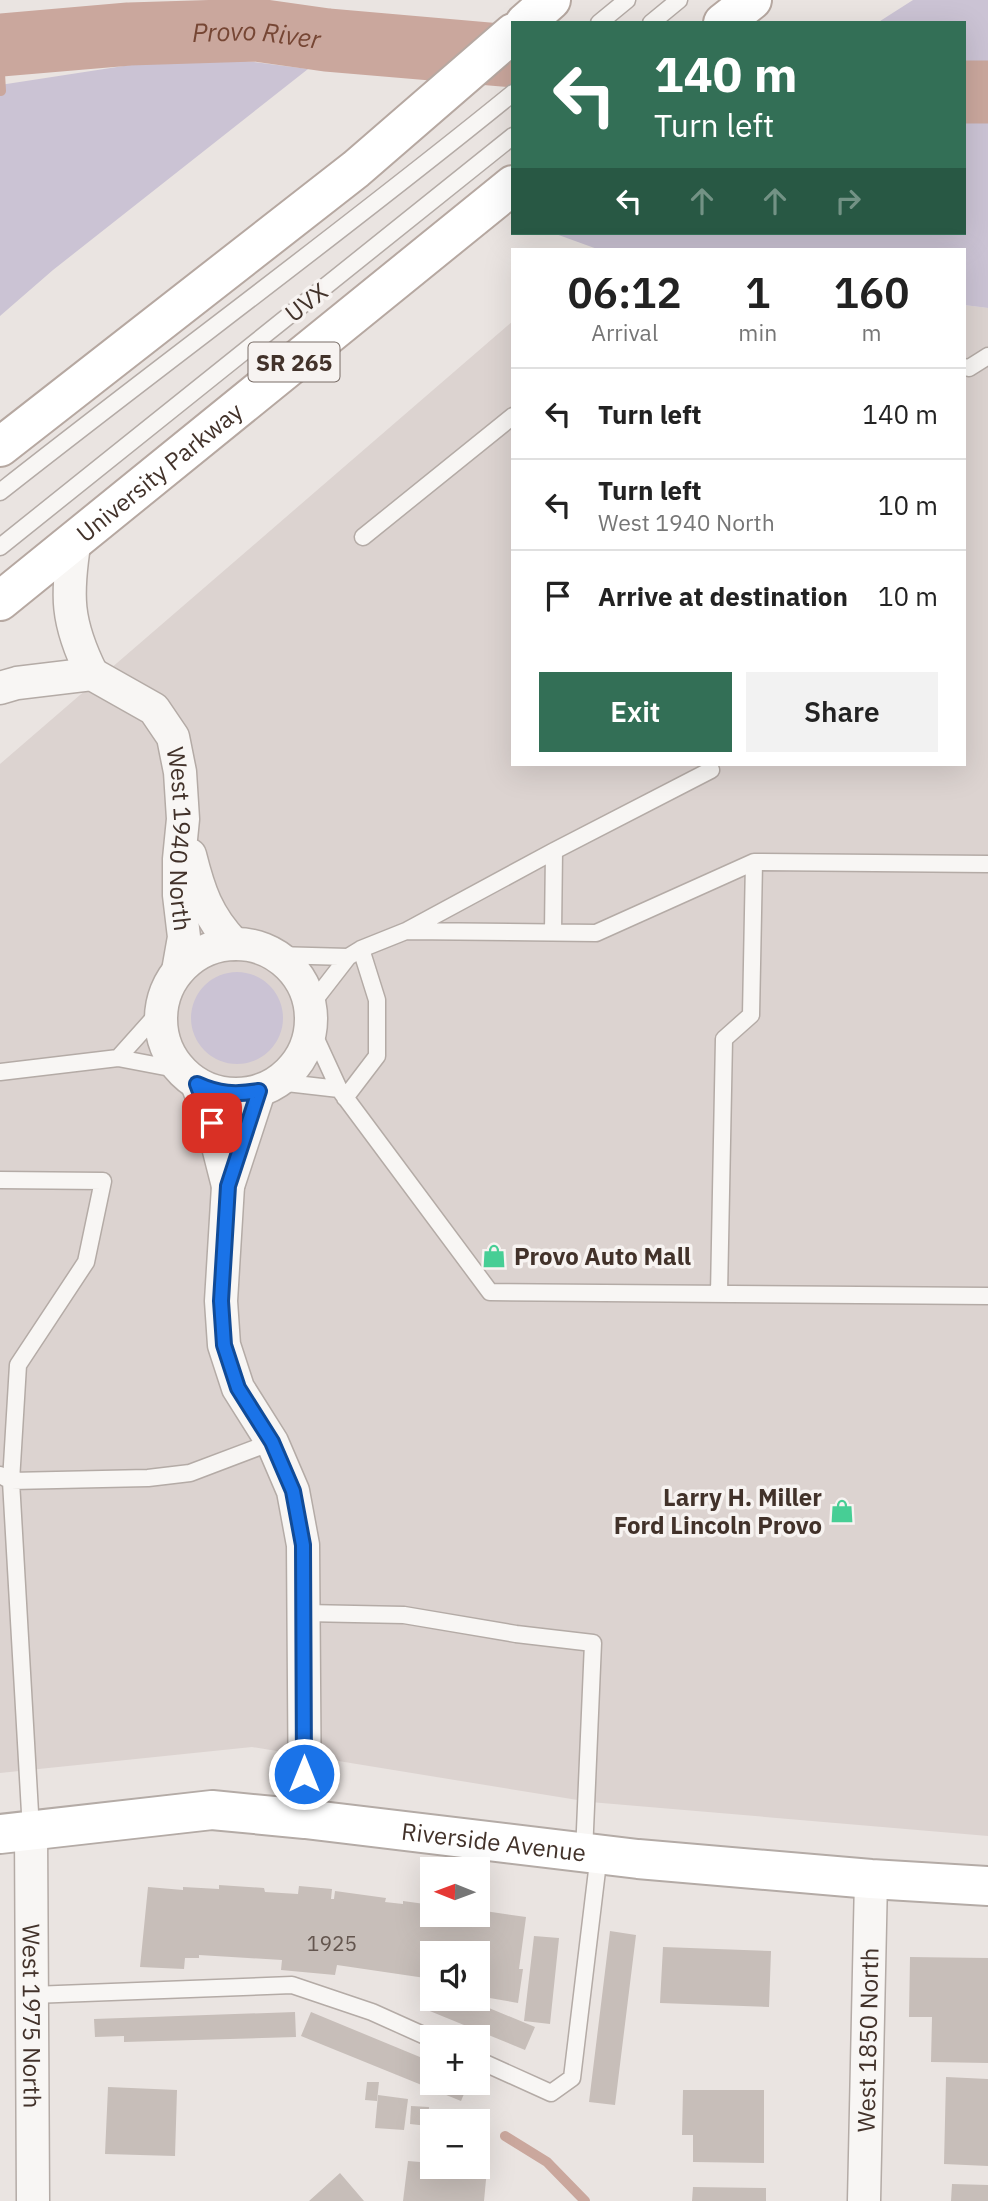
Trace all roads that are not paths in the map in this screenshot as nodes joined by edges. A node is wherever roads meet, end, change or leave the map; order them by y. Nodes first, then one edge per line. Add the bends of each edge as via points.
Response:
1 (551, 0) edge
2 (627, 0) edge
3 (679, 0) edge
4 (752, 0) edge
5 (527, 21) edge
6 (601, 21) edge
7 (653, 21) edge
8 (726, 21) edge
9 (511, 35) edge
10 (511, 95) edge
11 (511, 138) edge
12 (511, 187) edge
13 (988, 356) edge
14 (966, 368) edge
15 (511, 418) edge
16 (0, 447) edge
17 (0, 492) edge
18 (363, 537) dead end
19 (75, 539) junction
20 (0, 547) edge
21 (0, 601) edge
22 (92, 674) junction
23 (0, 688) edge
24 (712, 770) dead end
25 (183, 819) junction
26 (554, 851) junction
27 (754, 862) junction
28 (988, 864) edge
29 (406, 931) junction
30 (553, 932) junction
31 (234, 944) junction
32 (354, 953) junction
33 (275, 955) junction
34 (178, 971) junction
35 (162, 1010) junction
36 (311, 1017) junction
37 (118, 1058) junction
38 (0, 1072) edge
39 (189, 1077) junction
40 (269, 1086) junction
41 (342, 1094) junction
42 (0, 1180) edge
43 (228, 1186) junction
44 (719, 1294) junction
45 (988, 1296) edge
46 (272, 1442) junction
47 (5, 1478) edge
48 (305, 1613) junction
49 (305, 1819) junction
50 (15, 1832) edge
51 (591, 1854) junction
52 (871, 1879) junction
53 (988, 1886) edge
54 (32, 1995) junction
55 (420, 2033) edge
56 (490, 2065) edge
57 (33, 2201) edge
58 (864, 2201) edge

1 - 5 main road
2 - 6 lane
3 - 7 lane
4 - 8 main road
9 - 16 main road via 356,169
10 - 17 lane
11 - 20 lane, UVX
12 - 19 main road, University Parkway / SR 265
13 - 14 lane
15 - 18 lane
19 - 21 main road, University Parkway / SR 265
19 - 22 street via 68,609
22 - 23 street
22 - 25 street, West 1940 North via 154,709 173,737
24 - 26 lane
25 - 31 street via 206,907
25 - 34 street, West 1940 North via 179,895 184,937
26 - 29 lane
26 - 30 lane
27 - 28 lane
27 - 30 lane via 596,933
27 - 44 lane via 751,1015 724,1039
29 - 30 lane
29 - 32 lane
31 - 33 street via 255,946
31 - 34 street via 213,947
32 - 33 lane
32 - 36 lane
32 - 41 lane via 377,1000 377,1056
33 - 36 street via 304,986
34 - 35 street via 166,990
35 - 37 lane
35 - 39 street via 168,1053
36 - 40 street via 306,1049 294,1067
36 - 41 lane
37 - 38 lane
37 - 39 lane
39 - 40 street via 217,1093 238,1095
39 - 43 street via 212,1123
40 - 41 lane
40 - 43 street
41 - 44 lane via 490,1292
42 - 47 lane via 103,1181 86,1262 18,1365
43 - 46 street via 221,1301 224,1345 238,1388
44 - 45 lane
46 - 47 lane via 190,1473 148,1478
46 - 48 street via 293,1491 303,1545
47 - 50 lane
48 - 49 street
48 - 51 lane via 404,1615 593,1643
49 - 50 main road, Riverside Avenue via 212,1810
49 - 51 main road, Riverside Avenue
50 - 54 street, West 1975 North
51 - 52 main road, Riverside Avenue
51 - 56 lane via 572,2078 551,2093
52 - 53 main road, Riverside Avenue
52 - 58 street, West 1850 North
54 - 55 lane via 292,1985 372,2011
54 - 57 street, West 1975 North

